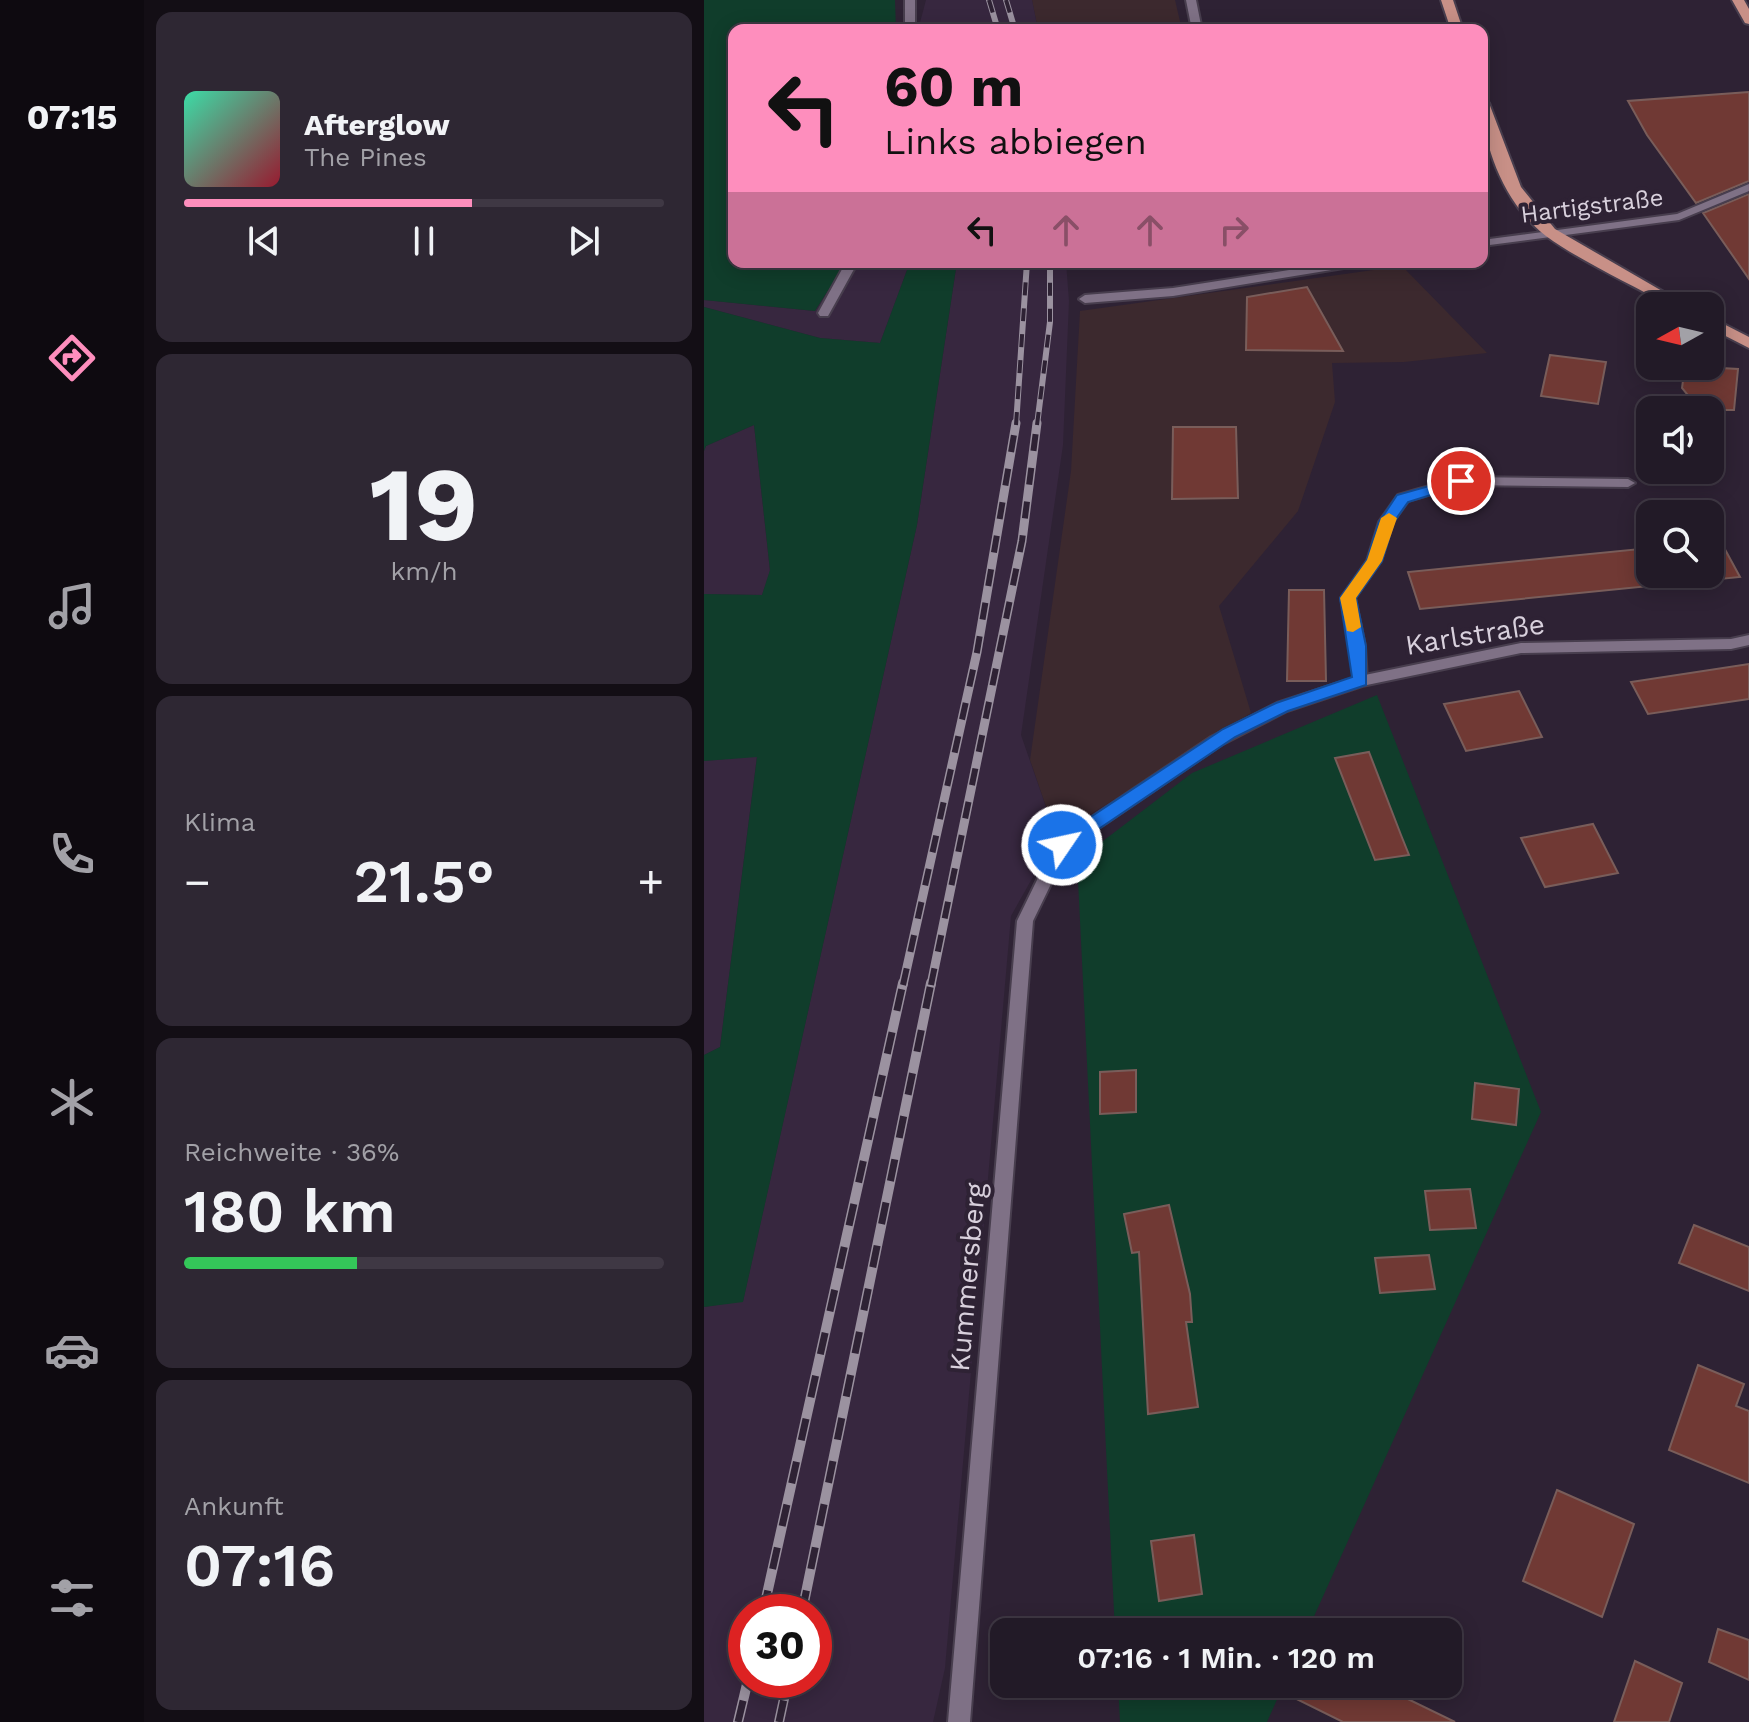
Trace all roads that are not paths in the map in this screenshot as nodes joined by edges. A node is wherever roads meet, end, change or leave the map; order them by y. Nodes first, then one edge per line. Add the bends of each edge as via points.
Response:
1 (910, 0) edge
2 (1191, 0) edge
3 (1447, 0) edge
4 (1738, 0) edge
5 (1749, 20) edge
6 (910, 24) edge
7 (1196, 24) edge
8 (1455, 24) edge
9 (1488, 121) edge
10 (1749, 187) edge
11 (1550, 232) junction
12 (1488, 242) edge
13 (849, 268) edge
14 (1324, 268) edge
15 (1656, 292) edge
16 (1085, 299) dead end
17 (824, 313) dead end
18 (1724, 330) edge
19 (1749, 343) edge
20 (1628, 483) dead end
21 (1749, 640) edge
22 (1360, 681) junction
23 (1062, 845) joint
24 (959, 1722) edge

1 - 6 street
2 - 7 street
3 - 8 main road
4 - 5 main road
9 - 11 main road via 1510,186
10 - 11 street, Hartigstraße via 1679,217
11 - 12 street, Hartigstraße
11 - 15 main road
13 - 17 street
14 - 16 street via 1173,292
18 - 19 main road
20 - 22 street via 1461,481 1403,498 1386,522 1374,561 1348,598
21 - 22 street, Karlstraße via 1521,648
22 - 23 street, Karlstraße via 1282,707 1229,733
23 - 24 street, Kummersberg via 1025,921

